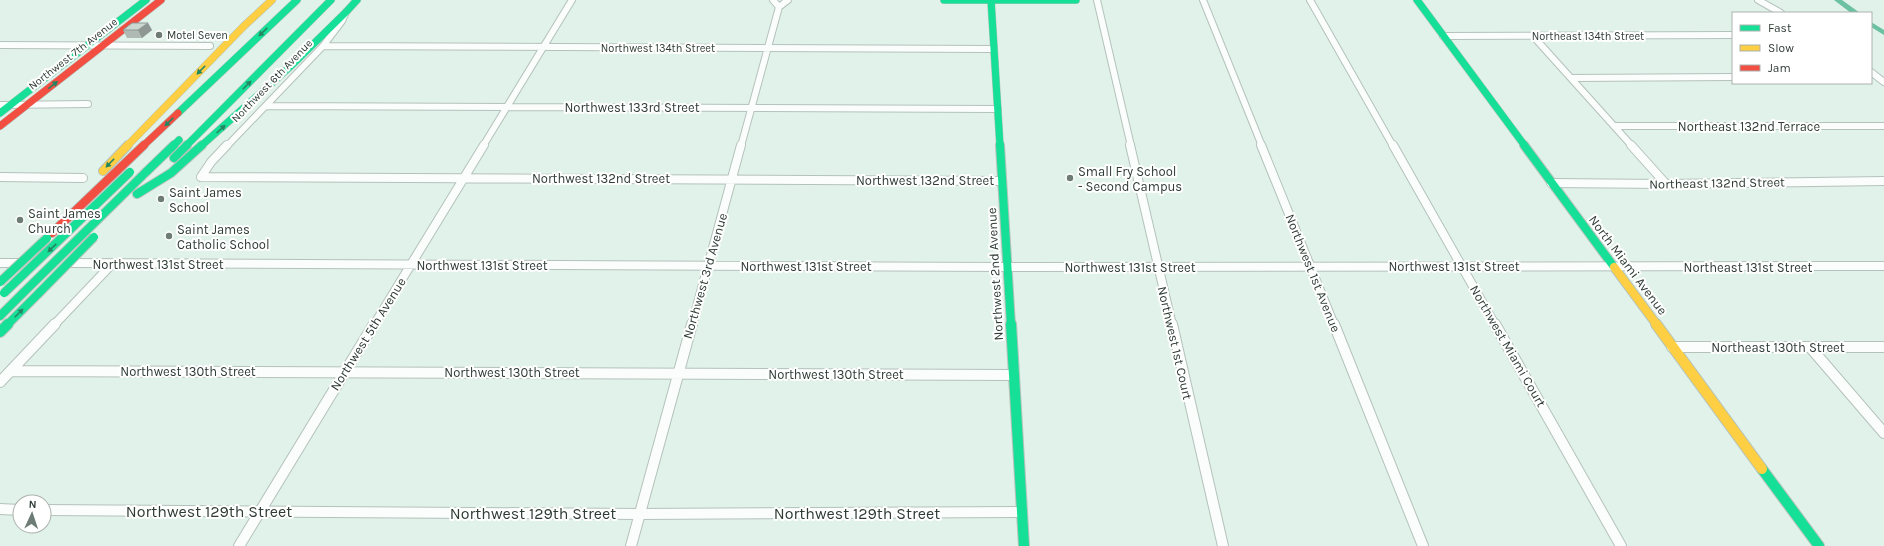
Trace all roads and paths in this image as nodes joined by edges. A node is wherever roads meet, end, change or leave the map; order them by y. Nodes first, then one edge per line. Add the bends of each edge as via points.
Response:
1 (146, 0) edge
2 (161, 0) edge
3 (272, 0) edge
4 (357, 0) edge
5 (572, 0) edge
6 (773, 0) edge
7 (788, 0) edge
8 (944, 0) edge
9 (991, 0) edge
10 (1076, 0) edge
11 (1097, 0) edge
12 (1203, 0) edge
13 (1310, 0) edge
14 (1417, 0) edge
15 (1758, 0) edge
16 (1770, 0) edge
17 (311, 3) edge
18 (780, 6) junction
19 (346, 12) junction
20 (1780, 12) edge
21 (1784, 12) edge
22 (1732, 35) edge
23 (1443, 36) junction
24 (1533, 36) junction
25 (0, 45) edge
26 (87, 46) junction
27 (103, 46) junction
28 (210, 46) dead end
29 (323, 46) junction
30 (544, 48) junction
31 (768, 48) junction
32 (993, 49) junction
33 (1732, 77) edge
34 (1874, 77) edge
35 (1571, 78) junction
36 (1884, 82) edge
37 (88, 104) dead end
38 (0, 105) edge
39 (10, 105) junction
40 (27, 105) junction
41 (266, 106) junction
42 (507, 107) junction
43 (750, 107) junction
44 (998, 109) junction
45 (0, 112) edge
46 (0, 126) edge
47 (1615, 126) junction
48 (1884, 126) edge
49 (147, 156) dead end
50 (133, 169) dead end
51 (0, 177) edge
52 (201, 177) joint
53 (83, 178) dead end
54 (464, 178) junction
55 (732, 179) junction
56 (1002, 180) junction
57 (1884, 181) edge
58 (1551, 183) junction
59 (1666, 184) junction
60 (52, 233) junction
61 (99, 233) dead end
62 (0, 263) edge
63 (113, 263) junction
64 (410, 265) junction
65 (708, 266) junction
66 (1310, 266) junction
67 (1462, 266) junction
68 (1613, 266) junction
69 (1884, 266) edge
70 (1007, 267) junction
71 (1158, 267) junction
72 (0, 282) edge
73 (2, 295) edge
74 (0, 316) edge
75 (0, 332) edge
76 (1672, 347) junction
77 (1810, 347) junction
78 (1884, 347) edge
79 (11, 371) junction
80 (344, 372) junction
81 (678, 372) junction
82 (1014, 375) junction
83 (0, 382) edge
84 (1884, 432) edge
85 (0, 509) edge
86 (12, 510) edge
87 (52, 510) edge
88 (260, 512) junction
89 (1022, 512) junction
90 (639, 514) junction
91 (239, 546) edge
92 (631, 546) edge
93 (1024, 546) edge
94 (1223, 546) edge
95 (1423, 546) edge
96 (1621, 546) edge
97 (1819, 546) edge

1 - 26 main road, Northwest 7th Avenue
2 - 27 main road, Northwest 7th Avenue
3 -> 60 main road via 100,174
4 - 19 main road, Northwest 6th Avenue
5 - 30 street, Northwest 5th Avenue
6 - 18 street
7 - 18 street
8 - 9 main road
9 - 10 main road
9 - 32 main road, Northwest 2nd Avenue
11 - 71 street, Northwest 1st Court
12 - 66 street, Northwest 1st Avenue
13 - 67 street, Northwest Miami Court
14 - 23 main road, North Miami Avenue
15 - 20 street
16 - 21 street
17 - 19 main road via 160,172 134,197 171,173 292,65
17 - 49 main road
17 -> 60 main road via 116,172
17 - 74 main road, bridge via 146,172
18 - 31 street, Northwest 3rd Avenue
19 - 29 street, Northwest 6th Avenue
22 - 24 street, Northeast 134th Street
23 - 24 street, Northeast 134th Street
23 - 58 main road, North Miami Avenue
24 - 35 street
25 - 26 street
26 - 27 street
26 - 39 main road, Northwest 7th Avenue
27 - 28 street
40 -> 27 main road, Northwest 7th Avenue
29 - 30 street, Northwest 134th Street
29 - 41 street, Northwest 6th Avenue
30 - 31 street, Northwest 134th Street
30 - 42 street, Northwest 5th Avenue
31 - 32 street, Northwest 134th Street
31 - 43 street, Northwest 3rd Avenue
32 - 44 main road, Northwest 2nd Avenue
33 - 35 street
34 - 36 street
35 - 47 street
37 - 40 street
38 - 39 street
39 - 40 street
39 - 45 main road, Northwest 7th Avenue
40 - 46 main road, Northwest 7th Avenue
41 - 42 street, Northwest 133rd Street
41 - 52 street, Northwest 6th Avenue via 210,162
42 - 43 street, Northwest 133rd Street
42 - 54 street, Northwest 5th Avenue
43 - 44 street, Northwest 133rd Street
43 - 55 street, Northwest 3rd Avenue
44 - 56 main road, Northwest 2nd Avenue
47 - 48 street, Northeast 132nd Terrace
47 - 59 street
50 -> 73 main road, bridge
51 - 53 street
52 - 54 street, Northwest 132nd Street
54 - 55 street, Northwest 132nd Street
54 - 64 street, Northwest 5th Avenue
55 - 56 street, Northwest 132nd Street
55 - 65 street, Northwest 3rd Avenue
56 - 70 main road, Northwest 2nd Avenue
57 - 59 street, Northeast 132nd Street
58 - 59 street, Northeast 132nd Street
58 - 68 main road, North Miami Avenue
60 - 72 main road, bridge
75 -> 61 main road, bridge
62 - 63 street, Northwest 131st Street
63 - 64 street, Northwest 131st Street
63 - 79 street
64 - 65 street, Northwest 131st Street
64 - 80 street, Northwest 5th Avenue
65 - 70 street, Northwest 131st Street
65 - 81 street, Northwest 3rd Avenue
66 - 67 street, Northwest 131st Street
66 - 71 street, Northwest 131st Street
66 - 95 street, Northwest 1st Avenue
67 - 68 street, Northwest 131st Street
67 - 96 street, Northwest Miami Court
68 - 69 street, Northeast 131st Street
68 - 76 main road, North Miami Avenue
70 - 71 street, Northwest 131st Street
70 - 82 main road, Northwest 2nd Avenue
71 - 94 street, Northwest 1st Court
76 - 77 street, Northeast 130th Street
76 - 97 main road, North Miami Avenue
77 - 78 street, Northeast 130th Street
77 - 84 street
79 - 80 street, Northwest 130th Street
79 - 83 street
80 - 81 street, Northwest 130th Street
80 - 88 street, Northwest 5th Avenue
81 - 82 street, Northwest 130th Street
81 - 90 street, Northwest 3rd Avenue
82 - 89 main road, Northwest 2nd Avenue
85 - 86 street
87 - 88 street, Northwest 129th Street
88 - 90 street, Northwest 129th Street
88 - 91 street, Northwest 5th Avenue
89 - 90 street, Northwest 129th Street
89 - 93 main road, Northwest 2nd Avenue
90 - 92 street, Northwest 3rd Avenue

